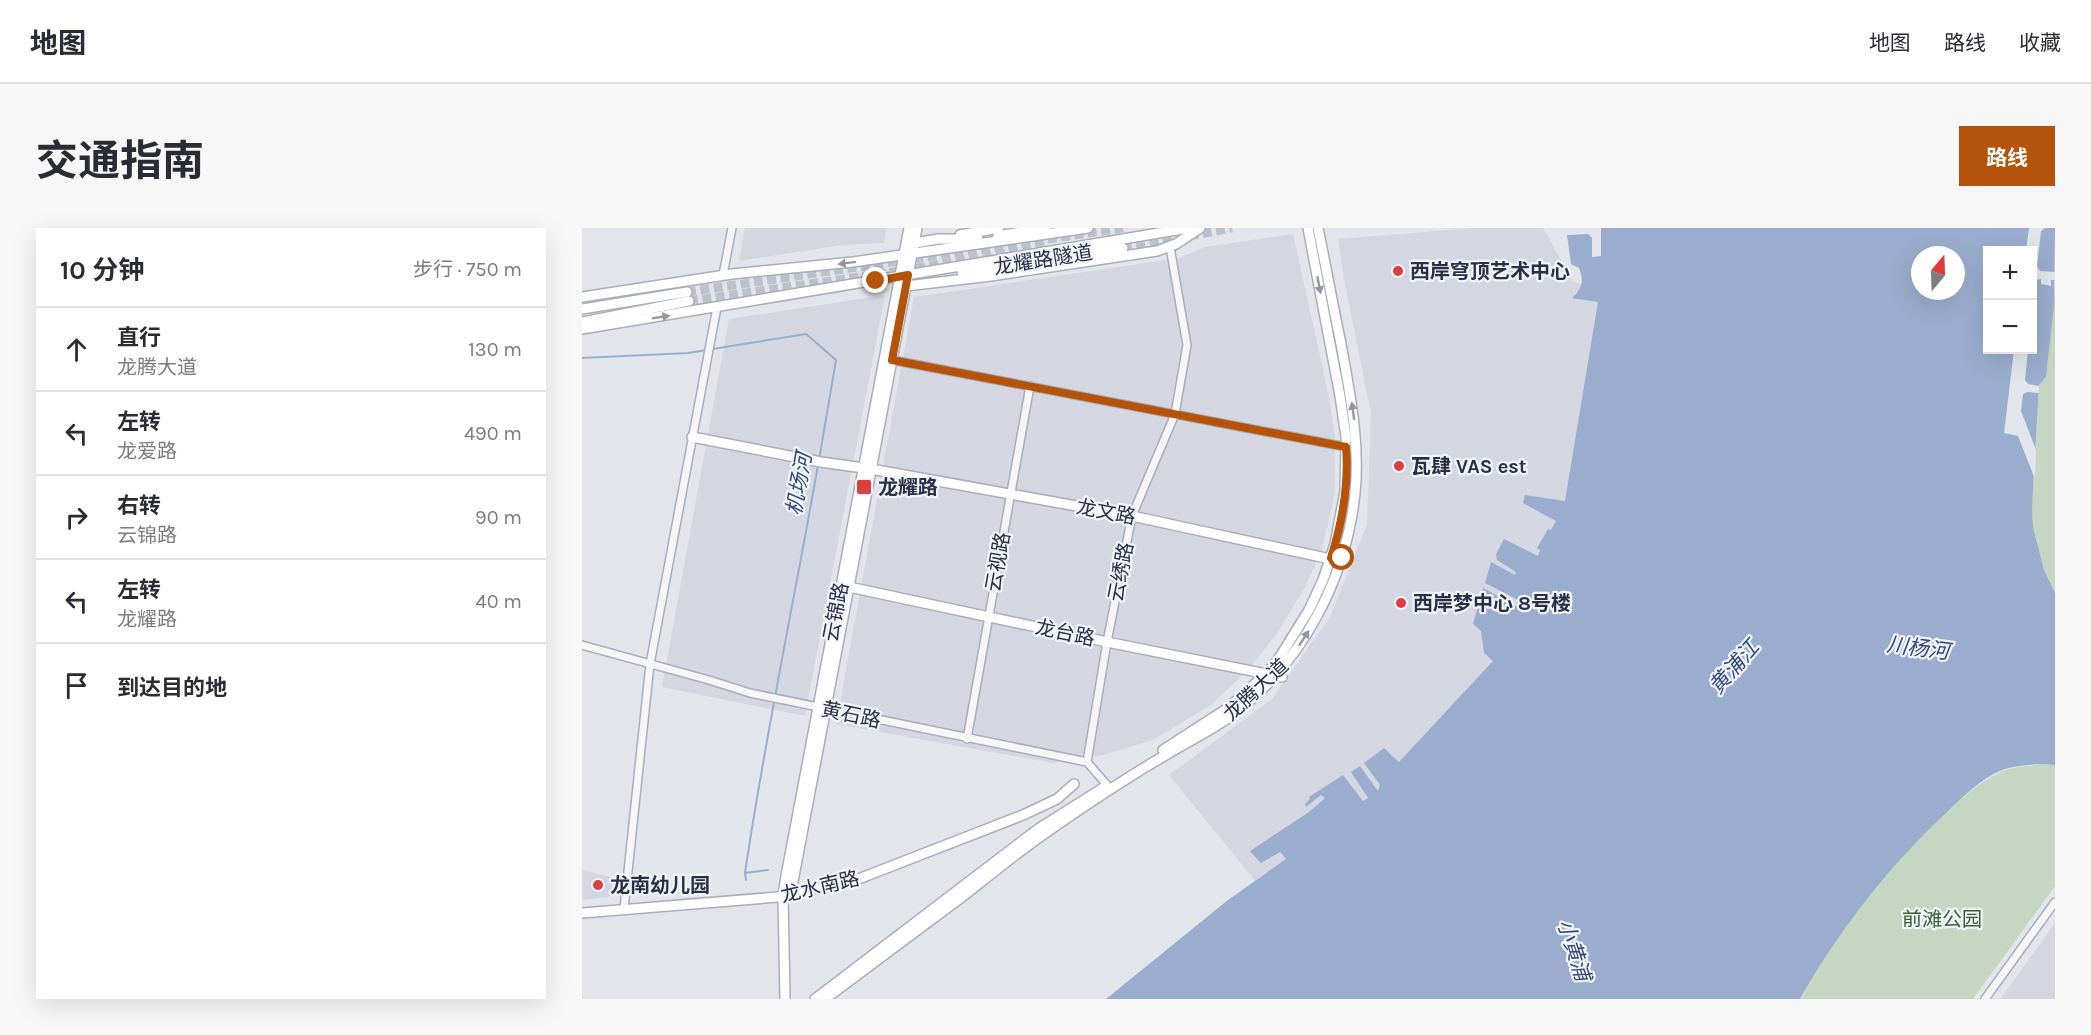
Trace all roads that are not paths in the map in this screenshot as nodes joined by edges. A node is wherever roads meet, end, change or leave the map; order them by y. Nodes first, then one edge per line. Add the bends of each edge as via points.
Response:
1 (732, 228) edge
2 (909, 228) edge
3 (917, 228) edge
4 (999, 228) edge
5 (1046, 228) edge
6 (1088, 228) edge
7 (1189, 228) edge
8 (1200, 228) edge
9 (1308, 228) edge
10 (1318, 228) edge
11 (939, 244) junction
12 (1170, 247) junction
13 (1123, 248) tunnel mouth
14 (911, 250) junction
15 (963, 272) junction
16 (921, 273) junction
17 (723, 275) junction
18 (904, 276) junction
19 (926, 284) junction
20 (906, 286) junction
21 (582, 297) edge
22 (717, 307) junction
23 (582, 309) edge
24 (582, 322) edge
25 (582, 329) edge
26 (892, 360) junction
27 (1030, 386) junction
28 (1175, 414) junction
29 (692, 437) junction
30 (1346, 447) junction
31 (867, 468) junction
32 (1010, 494) junction
33 (1132, 516) junction
34 (1339, 561) junction
35 (849, 587) junction
36 (989, 617) junction
37 (1107, 642) junction
38 (582, 645) edge
39 (650, 664) junction
40 (1275, 675) junction
41 (822, 709) junction
42 (967, 739) junction
43 (1087, 762) junction
44 (1074, 784) dead end
45 (1110, 787) junction
46 (787, 894) junction
47 (2055, 902) edge
48 (624, 909) junction
49 (582, 914) edge
50 (785, 999) edge
51 (815, 999) edge
52 (825, 999) edge
53 (1985, 999) edge

1 - 17 street
2 - 14 main road, 云锦路
3 - 14 main road, 云锦路
4 - 11 main road
5 - 11 main road, 龙耀路隧道
6 - 11 main road via 984,244
7 - 16 main road
8 - 12 main road
9 -> 30 main road, 龙腾大道
34 -> 10 main road, 龙腾大道 via 1353,506 1356,436
11 - 14 main road
12 - 19 main road
12 - 28 street, 云绣路 via 1187,345
13 - 15 main road, 龙耀路隧道
14 -> 17 main road via 826,266
14 - 18 main road, 云锦路
15 - 16 main road, 龙耀路隧道
15 - 19 main road, 龙耀路隧道
16 - 18 main road
17 - 21 main road
18 - 20 main road, 云锦路
18 - 22 main road
18 - 31 main road, 云锦路
19 - 20 main road
20 - 26 main road, 云锦路
25 -> 22 main road
22 - 29 street
23 - 24 main road via 688,297
26 - 27 street
26 - 31 main road, 云锦路
27 - 28 street
27 - 32 street, 云视路
28 - 30 street
28 - 33 street, 云绣路
29 - 31 main road, 龙文路
29 - 39 street
30 - 34 main road, 龙腾大道
31 - 32 main road, 龙文路
31 - 35 main road, 云锦路
31 - 41 main road, 云锦路
32 - 33 main road, 龙文路
32 - 36 street, 云视路
33 - 34 main road, 龙文路
33 - 37 street, 云绣路
34 - 40 main road, 龙腾大道 via 1278,660
35 - 36 main road, 龙台路
35 - 41 main road, 云锦路
36 - 37 main road, 龙台路
36 - 42 street, 云视路
37 - 40 main road, 龙台路
37 - 43 street, 云绣路
38 - 39 street, 黄石路
39 - 41 street, 黄石路
39 - 48 street
40 - 45 main road, 龙腾大道
41 - 42 street, 黄石路
41 - 46 main road, 云锦路
42 - 43 street, 黄石路
43 - 45 street
44 - 46 main road, 龙水南路 via 1057,799 861,878
45 - 51 main road, 龙腾大道 via 1038,829
45 - 52 main road, 龙腾大道
46 - 48 main road, 龙水南路
46 - 50 main road, 云锦路
47 - 53 street
48 - 49 main road, 龙水南路

